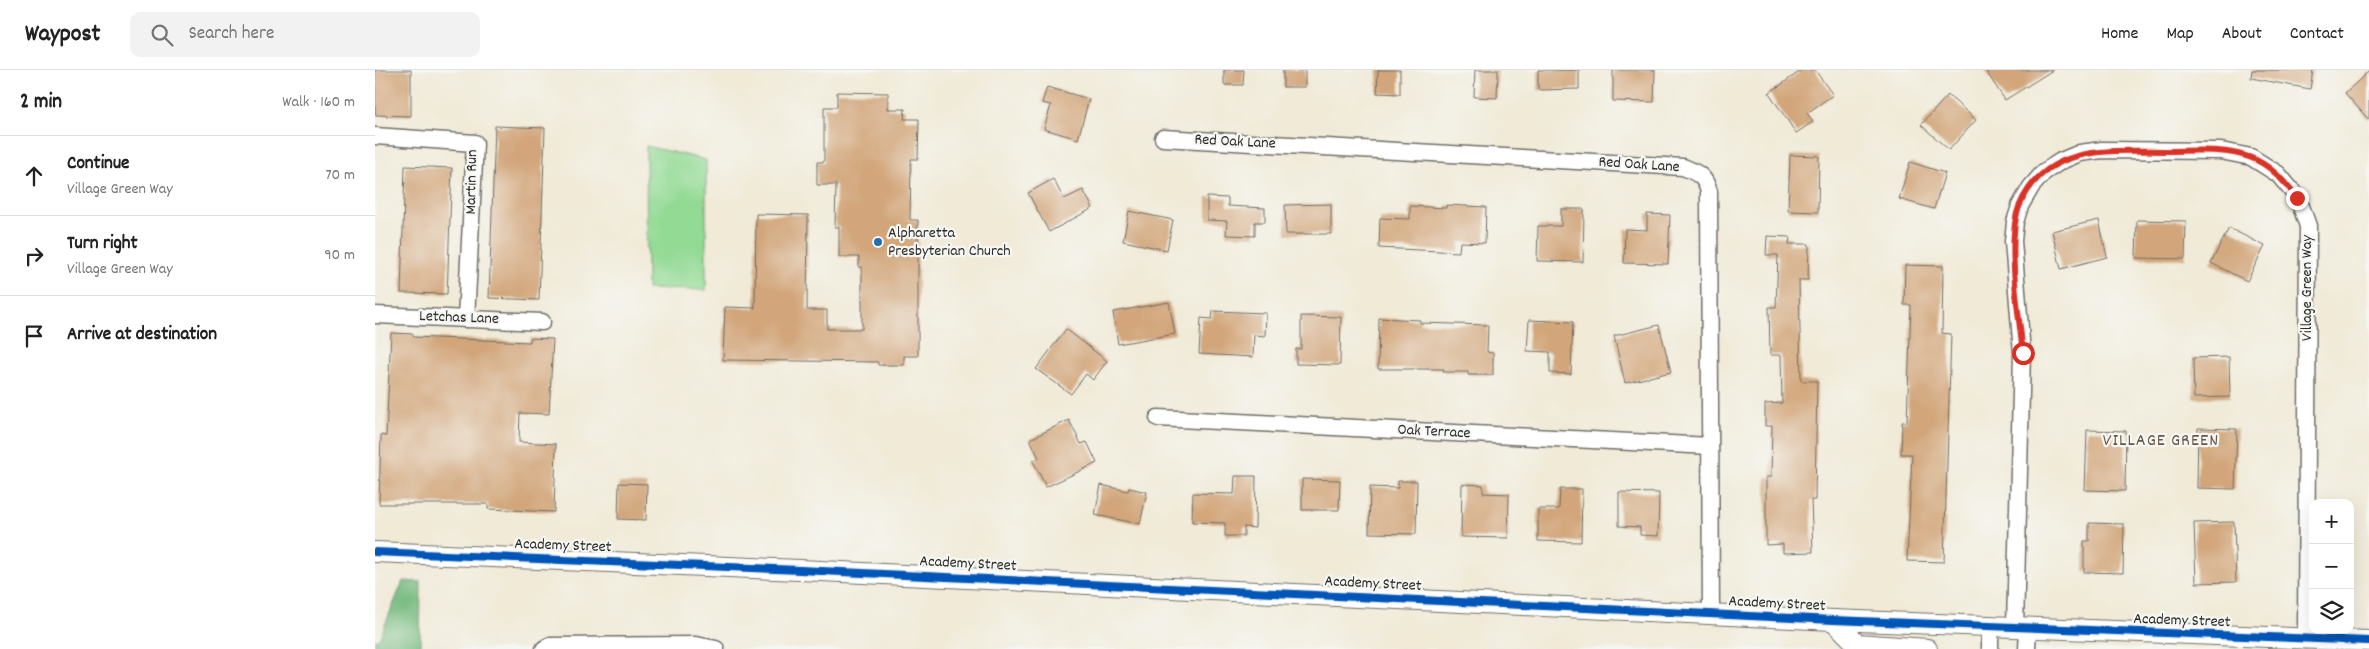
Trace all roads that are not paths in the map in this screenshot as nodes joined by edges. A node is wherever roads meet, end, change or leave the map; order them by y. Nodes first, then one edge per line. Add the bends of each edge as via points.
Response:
1 (375, 136) edge
2 (1163, 138) dead end
3 (375, 315) edge
4 (466, 319) junction
5 (542, 322) dead end
6 (1158, 418) dead end
7 (1710, 446) junction
8 (375, 552) edge
9 (1711, 614) junction
10 (1833, 620) junction
11 (1990, 626) junction
12 (2021, 628) junction
13 (2306, 640) junction
14 (2369, 641) edge
15 (544, 649) edge
16 (716, 649) edge
17 (1927, 649) edge
18 (1990, 649) edge
19 (2027, 649) edge

1 - 4 street, Martin Run via 475,143
2 - 7 street, Red Oak Lane via 1683,167 1700,173 1709,192
3 - 4 street, Letchas Lane
4 - 5 street, Letchas Lane
6 - 7 street, Oak Terrace
7 - 9 street, Red Oak Lane
8 - 9 street, Academy Street
9 - 10 street, Academy Street
10 - 11 street, Academy Street
10 - 17 street via 1857,644
11 - 12 street, Academy Street
11 - 18 street
12 - 13 street, Academy Street
12 - 13 street, Village Green Way via 2023,353 2013,241 2020,206 2044,172 2080,154 2102,150 2221,151 2251,157 2278,174 2297,198 2308,226
12 - 19 street, Village Green Way
13 - 14 street, Academy Street
15 - 16 street via 549,646 696,645

